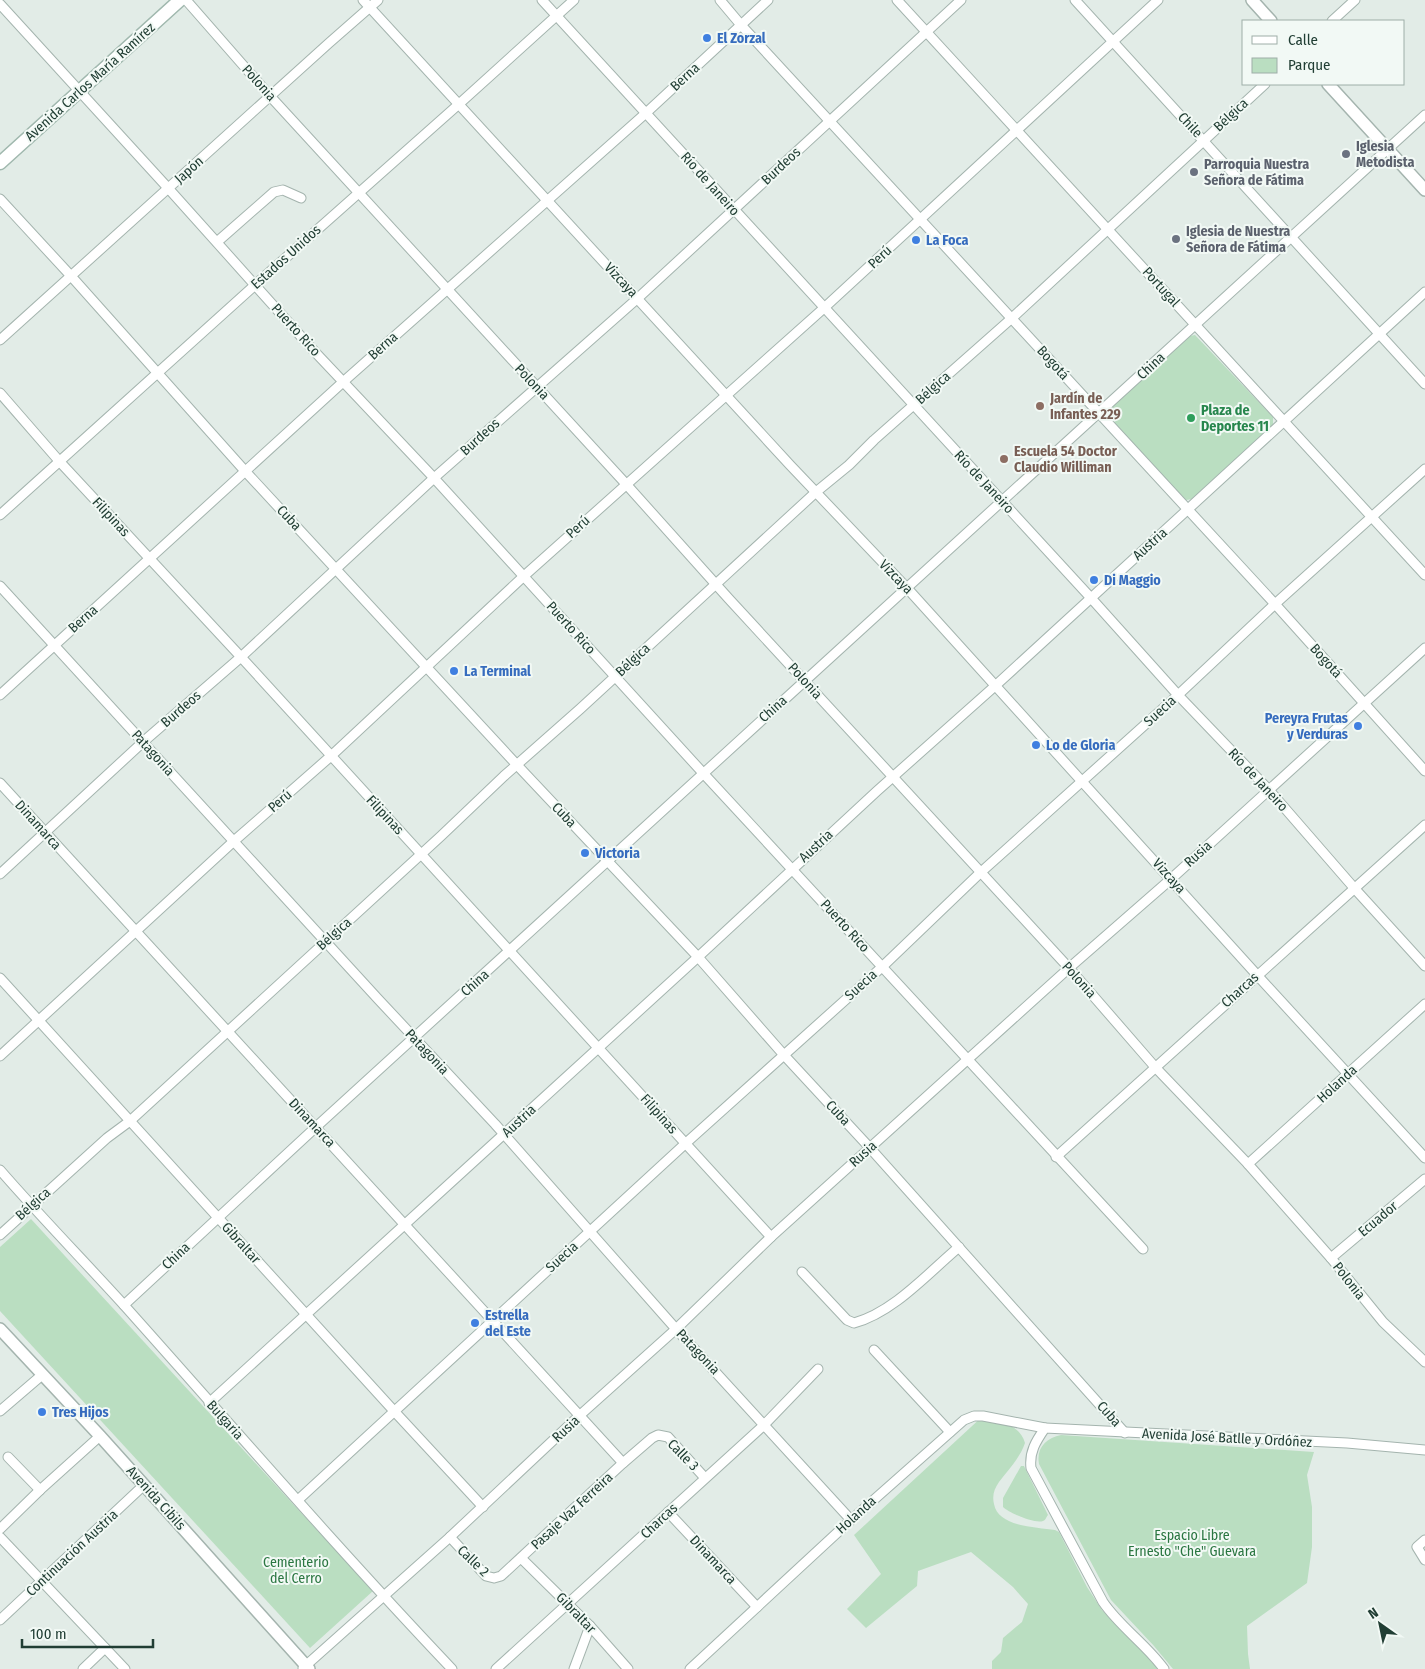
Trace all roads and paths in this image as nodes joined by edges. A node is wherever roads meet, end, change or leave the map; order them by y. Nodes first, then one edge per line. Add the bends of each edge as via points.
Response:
1 (180, 0) edge
2 (186, 0) edge
3 (363, 0) edge
4 (378, 0) edge
5 (542, 0) edge
6 (574, 0) edge
7 (720, 0) edge
8 (768, 0) edge
9 (897, 0) edge
10 (961, 0) edge
11 (1075, 0) edge
12 (1158, 0) edge
13 (1252, 0) edge
14 (1355, 0) edge
15 (0, 4) edge
16 (370, 8) junction
17 (556, 16) junction
18 (1270, 20) edge
19 (1333, 20) edge
20 (741, 25) junction
21 (926, 32) junction
22 (1113, 41) junction
23 (1264, 85) edge
24 (1329, 85) edge
25 (80, 92) junction
26 (270, 96) junction
27 (459, 104) junction
28 (646, 113) junction
29 (1425, 115) edge
30 (830, 121) junction
31 (1017, 131) junction
32 (1204, 140) junction
33 (1388, 149) junction
34 (0, 163) edge
35 (168, 188) junction
36 (1425, 190) edge
37 (359, 193) junction
38 (301, 198) dead end
39 (0, 199) edge
40 (548, 201) junction
41 (733, 210) junction
42 (921, 219) junction
43 (1107, 230) junction
44 (1291, 236) junction
45 (217, 242) junction
46 (71, 276) junction
47 (255, 284) junction
48 (447, 289) junction
49 (1425, 292) edge
50 (638, 298) junction
51 (824, 308) junction
52 (1012, 318) junction
53 (1195, 325) junction
54 (1379, 333) junction
55 (0, 340) edge
56 (157, 374) junction
57 (343, 382) junction
58 (1425, 384) edge
59 (536, 387) junction
60 (0, 393) edge
61 (727, 395) junction
62 (913, 406) junction
63 (1099, 413) junction
64 (1284, 422) junction
65 (60, 462) junction
66 (1425, 469) edge
67 (245, 471) junction
68 (434, 478) junction
69 (626, 484) junction
70 (816, 492) junction
71 (1002, 501) junction
72 (1188, 510) junction
73 (0, 515) edge
74 (1372, 517) junction
75 (149, 559) junction
76 (337, 570) junction
77 (1425, 575) edge
78 (524, 576) junction
79 (716, 583) junction
80 (0, 586) edge
81 (907, 588) junction
82 (1091, 598) junction
83 (1275, 604) junction
84 (55, 644) junction
85 (1425, 648) edge
86 (241, 657) junction
87 (427, 667) junction
88 (615, 676) junction
89 (804, 681) junction
90 (995, 686) junction
91 (0, 695) edge
92 (1178, 695) junction
93 (1364, 704) junction
94 (143, 742) junction
95 (331, 756) junction
96 (517, 765) junction
97 (1425, 771) edge
98 (703, 773) junction
99 (892, 778) junction
100 (1082, 781) junction
101 (0, 783) edge
102 (1269, 790) junction
103 (1425, 824) edge
104 (45, 833) junction
105 (234, 841) junction
106 (421, 854) junction
107 (608, 861) junction
108 (792, 868) junction
109 (980, 873) junction
110 (0, 874) edge
111 (1171, 878) junction
112 (1355, 889) junction
113 (137, 932) junction
114 (326, 941) junction
115 (510, 951) junction
116 (698, 958) junction
117 (1425, 966) edge
118 (882, 967) junction
119 (1069, 968) junction
120 (1257, 975) junction
121 (0, 978) edge
122 (1425, 1004) edge
123 (38, 1021) junction
124 (227, 1032) junction
125 (414, 1038) junction
126 (598, 1047) junction
127 (783, 1054) junction
128 (0, 1056) edge
129 (967, 1060) junction
130 (1155, 1067) junction
131 (1347, 1074) junction
132 (130, 1121) junction
133 (316, 1127) junction
134 (504, 1134) junction
135 (686, 1143) junction
136 (870, 1148) junction
137 (1056, 1156) junction
138 (1425, 1158) edge
139 (1248, 1164) junction
140 (0, 1170) edge
141 (1425, 1179) edge
142 (32, 1206) junction
143 (217, 1217) junction
144 (404, 1224) junction
145 (590, 1232) junction
146 (0, 1235) edge
147 (771, 1237) junction
148 (959, 1247) junction
149 (1143, 1249) dead end
150 (1331, 1258) junction
151 (802, 1272) dead end
152 (124, 1305) junction
153 (306, 1314) junction
154 (492, 1321) junction
155 (676, 1328) junction
156 (0, 1329) edge
157 (874, 1350) dead end
158 (1424, 1357) edge
159 (818, 1369) dead end
160 (42, 1374) junction
161 (209, 1402) junction
162 (0, 1411) edge
163 (394, 1411) junction
164 (579, 1416) junction
165 (764, 1425) junction
166 (1045, 1428) junction
167 (950, 1432) junction
168 (1126, 1433) junction
169 (658, 1435) joint
170 (100, 1436) junction
171 (1425, 1450) edge
172 (8, 1456) dead end
173 (624, 1463) junction
174 (705, 1478) junction
175 (144, 1485) junction
176 (40, 1490) junction
177 (298, 1500) junction
178 (483, 1506) junction
179 (668, 1512) junction
180 (851, 1520) junction
181 (0, 1529) edge
182 (0, 1537) edge
183 (450, 1537) junction
184 (1425, 1540) edge
185 (521, 1558) junction
186 (1425, 1560) edge
187 (42, 1581) junction
188 (384, 1596) junction
189 (568, 1604) junction
190 (757, 1607) junction
191 (0, 1620) edge
192 (590, 1626) junction
193 (106, 1648) junction
194 (306, 1668) edge
195 (83, 1669) edge
196 (125, 1669) edge
197 (452, 1669) edge
198 (496, 1669) edge
199 (574, 1669) edge
200 (628, 1669) edge
201 (690, 1669) edge
202 (1164, 1669) edge

1 - 25 main road, Avenida Carlos María Ramírez
2 - 26 street, Polonia
3 - 16 street, Vizcaya
4 - 16 street, Japón
5 - 17 street, Río de Janeiro
6 - 17 street, Estados Unidos
7 - 20 street, Bogotá
8 - 20 street, Berna
9 - 21 street, Portugal
10 - 21 street, Burdeos
11 - 22 street, Chile
12 - 22 street, Perú
13 - 18 street
14 - 19 street
15 - 25 street, Puerto Rico
16 - 26 street, Japón
16 - 27 street, Vizcaya
17 - 27 street, Estados Unidos
17 - 28 street, Río de Janeiro
20 - 28 street, Berna
20 - 30 street, Bogotá
21 - 30 street, Burdeos
21 - 31 street, Portugal
22 - 31 street, Perú
22 - 32 street, Chile
23 - 32 street, Bélgica
24 - 33 street
25 - 34 main road, Avenida Carlos María Ramírez
25 - 35 street, Puerto Rico
26 - 35 street, Japón
26 - 37 street, Polonia
27 - 37 street, Estados Unidos
27 - 40 street, Vizcaya
28 - 40 street, Berna
28 - 41 street, Río de Janeiro
29 - 33 street, China
30 - 41 street, Burdeos
30 - 42 street, Bogotá
31 - 42 street, Perú
31 - 43 street, Portugal
32 - 43 street, Bélgica
32 - 44 street, Chile
33 - 36 street
33 - 44 street, China
35 - 45 street, Puerto Rico
35 - 46 street, Japón
37 - 47 street, Estados Unidos
37 - 48 street, Polonia
38 - 45 street via 283,190 274,192
39 - 46 street, Cuba
40 - 48 street, Berna
40 - 50 street, Vizcaya
41 - 50 street, Burdeos
41 - 51 street, Río de Janeiro
42 - 51 street, Perú
42 - 52 street, Bogotá
43 - 52 street, Bélgica
43 - 53 street, Portugal
44 - 53 street, China
44 - 54 street, Chile
45 - 47 street, Puerto Rico
46 - 55 street, Japón
46 - 56 street, Cuba
47 - 56 street, Estados Unidos
47 - 57 street, Puerto Rico
48 - 57 street, Berna
48 - 59 street, Polonia
49 - 54 street, Austria
50 - 59 street, Burdeos
50 - 61 street, Vizcaya
51 - 61 street, Perú
51 - 62 street, Río de Janeiro
52 - 62 street, Bélgica
52 - 63 street, Bogotá
53 - 63 street, China
53 - 64 street, Portugal
54 - 58 street, Chile
54 - 64 street, Austria
56 - 65 street, Estados Unidos
56 - 67 street, Cuba
57 - 67 street, Berna
57 - 68 street, Puerto Rico
59 - 68 street, Burdeos
59 - 69 street, Polonia
60 - 65 street, Filipinas
61 - 69 street, Perú
61 - 70 street, Vizcaya
62 - 70 street, Bélgica
62 - 71 street, Río de Janeiro
63 - 71 street, China
63 - 72 street, Bogotá
64 - 72 street, Austria
64 - 74 street, Portugal
65 - 73 street, Estados Unidos
65 - 75 street, Filipinas
66 - 74 street, Suecia
67 - 75 street, Berna
67 - 76 street, Cuba
68 - 76 street, Burdeos
68 - 78 street, Puerto Rico
69 - 78 street, Perú
69 - 79 street, Polonia
70 - 79 street, Bélgica
70 - 81 street, Vizcaya
71 - 81 street, China
71 - 82 street, Río de Janeiro
72 - 82 street, Austria
72 - 83 street, Bogotá
74 - 77 street, Portugal
74 - 83 street, Suecia
75 - 84 street, Berna
75 - 86 street, Filipinas
76 - 86 street, Burdeos
76 - 87 street, Cuba
78 - 87 street, Perú
78 - 88 street, Puerto Rico
79 - 88 street, Bélgica
79 - 89 street, Polonia
80 - 84 street, Patagonia
81 - 89 street, China
81 - 90 street, Vizcaya
82 - 90 street, Austria
82 - 92 street, Río de Janeiro
83 - 92 street, Suecia
83 - 93 street, Bogotá
84 - 91 street, Berna
84 - 94 street, Patagonia
85 - 93 street, Rusia
86 - 94 street, Burdeos
86 - 95 street, Filipinas
87 - 95 street, Perú
87 - 96 street, Cuba
88 - 96 street, Bélgica
88 - 98 street, Puerto Rico
89 - 98 street, China
89 - 99 street, Polonia
90 - 99 street, Austria
90 - 100 street, Vizcaya
92 - 100 street, Suecia
92 - 102 street, Río de Janeiro
93 - 97 street, Bogotá
93 - 102 street, Rusia
94 - 104 street, Burdeos
94 - 105 street, Patagonia
95 - 105 street, Perú
95 - 106 street, Filipinas
96 - 106 street, Bélgica
96 - 107 street, Cuba
98 - 107 street, China
98 - 108 street, Puerto Rico
99 - 108 street, Austria
99 - 109 street, Polonia
100 - 109 street, Suecia
100 - 111 street, Vizcaya
101 - 104 street, Dinamarca
102 - 111 street, Rusia
102 - 112 street, Río de Janeiro
103 - 112 street, Charcas
104 - 110 street, Burdeos
104 - 113 street, Dinamarca
105 - 113 street, Perú
105 - 114 street, Patagonia
106 - 114 street, Bélgica
106 - 115 street, Filipinas
107 - 115 street, China
107 - 116 street, Cuba
108 - 116 street, Austria
108 - 118 street, Puerto Rico
109 - 118 street, Suecia
109 - 119 street, Polonia
111 - 119 street, Rusia
111 - 120 street, Vizcaya
112 - 117 street, Río de Janeiro
112 - 120 street, Charcas
113 - 123 street, Perú
113 - 124 street, Dinamarca
114 - 124 street, Bélgica
114 - 125 street, Patagonia
115 - 125 street, China
115 - 126 street, Filipinas
116 - 126 street, Austria
116 - 127 street, Cuba
118 - 127 street, Suecia
118 - 129 street, Puerto Rico
119 - 129 street, Rusia
119 - 130 street, Polonia
120 - 130 street, Charcas
120 - 131 street, Vizcaya
121 - 123 street, Gibraltar
122 - 131 street, Holanda
123 - 128 street, Perú
123 - 132 street, Gibraltar
124 - 132 street, Bélgica
124 - 133 street, Dinamarca
125 - 133 street, China
125 - 134 street, Patagonia
126 - 134 street, Austria
126 - 135 street, Filipinas
127 - 135 street, Suecia
127 - 136 street, Cuba
129 - 136 street, Rusia
129 - 137 street, Puerto Rico
130 - 137 street, Charcas
130 - 139 street, Polonia
131 - 138 street, Vizcaya
131 - 139 street, Holanda
132 - 142 street, Bélgica
132 - 143 street, Gibraltar
133 - 143 street, China
133 - 144 street, Dinamarca
134 - 144 street, Austria
134 - 145 street, Patagonia
135 - 145 street, Suecia
135 - 147 street, Filipinas
136 - 147 street, Rusia
136 - 148 street, Cuba
137 - 149 street, Puerto Rico
139 - 150 street, Polonia
140 - 142 street, Bulgaria
141 - 150 street, Ecuador
142 - 146 street, Bélgica
142 - 152 street, Bulgaria
143 - 152 street, China
143 - 153 street, Gibraltar
144 - 153 street, Austria
144 - 154 street, Dinamarca
145 - 154 street, Suecia
145 - 155 street, Patagonia
147 - 155 street, Rusia
148 - 151 street via 896,1302 867,1320 854,1323 847,1320
148 - 168 street, Cuba
150 - 158 street, Polonia via 1382,1322
152 - 161 street, Bulgaria
153 - 161 street, Austria
153 - 163 street, Gibraltar
154 - 163 street, Suecia
154 - 164 street, Dinamarca
155 - 164 street, Rusia
155 - 165 street, Patagonia
156 - 160 street, Avenida Cibils
157 - 167 street
159 - 165 street, Charcas
160 - 162 street
160 - 170 street, Avenida Cibils
161 - 177 street, Bulgaria
163 - 177 street, Suecia
163 - 178 street, Gibraltar
164 - 173 street, Dinamarca
164 - 178 street, Rusia
165 - 174 street, Charcas
165 - 180 street, Patagonia
166 - 167 street, Holanda via 979,1416 964,1420
166 - 168 street, Avenida José Batlle y Ordóñez
166 - 202 street via 1031,1452 1031,1468 1103,1602
167 - 180 street, Holanda
168 - 171 street, Avenida José Batlle y Ordóñez via 1346,1443
169 - 173 street, Pasaje Vaz Ferreira
169 - 174 street, Calle 3 via 668,1438
170 - 175 street, Avenida Cibils
170 - 176 street
172 - 176 street
173 - 185 street, Pasaje Vaz Ferreira
174 - 179 street, Charcas
175 - 187 street, Continuación Austria
175 - 194 street, Avenida Cibils
176 - 181 street
177 - 188 street, Bulgaria
178 - 183 street, Rusia
179 - 189 street, Charcas
179 - 190 street, Dinamarca
180 - 190 street, Holanda
182 - 187 street
183 - 185 street, Calle 2 via 491,1578 501,1576
183 - 188 street, Rusia
184 - 186 street via 1416,1547
185 - 189 street, Gibraltar
187 - 191 street, Continuación Austria
187 - 193 street
188 - 194 street, Rusia
188 - 197 street, Bulgaria
189 - 192 street, Gibraltar
189 - 198 street, Charcas
190 - 201 street, Holanda
192 - 199 street
192 - 200 street, Gibraltar
193 - 195 street
193 - 196 street

